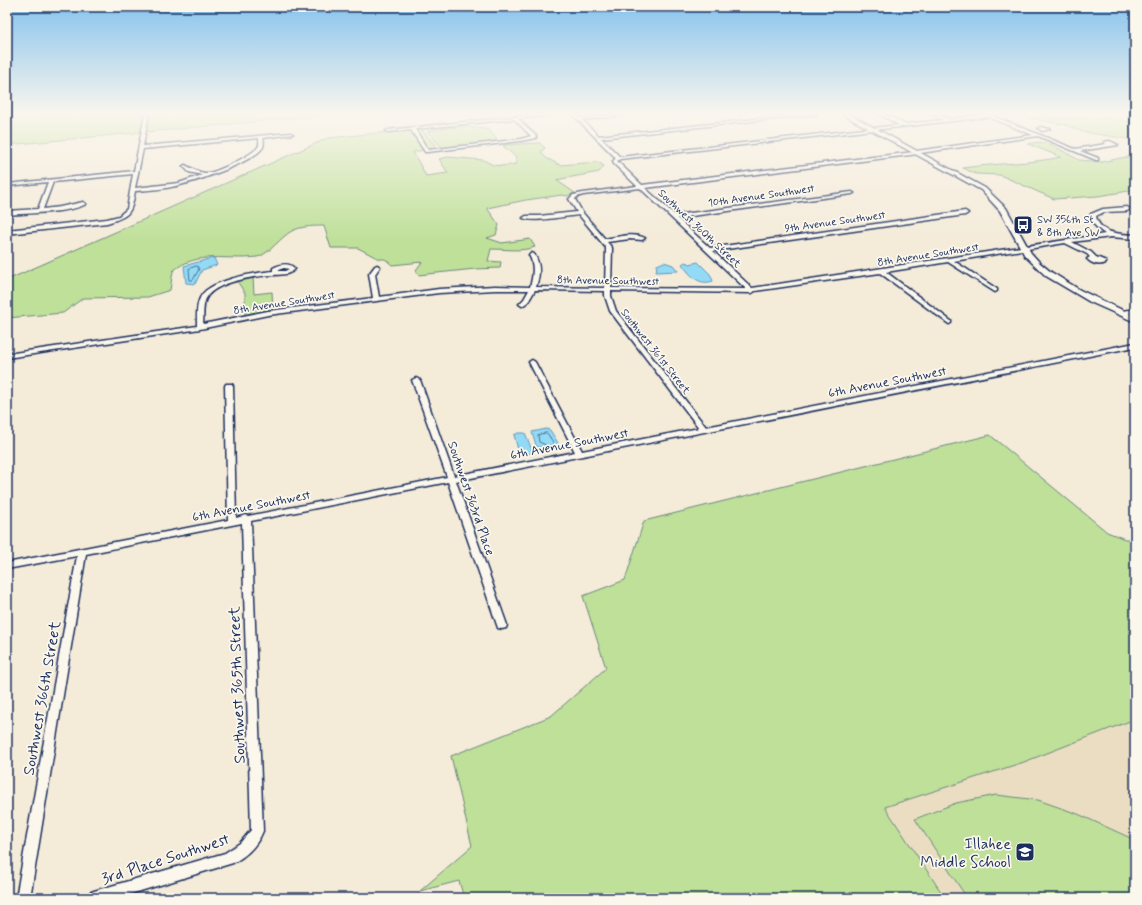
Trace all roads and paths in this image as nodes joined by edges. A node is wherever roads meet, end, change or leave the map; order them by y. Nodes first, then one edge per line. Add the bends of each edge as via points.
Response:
1 (139, 156) edge
2 (249, 156) edge
3 (635, 156) edge
4 (883, 156) edge
5 (925, 156) edge
6 (1089, 156) edge
7 (619, 158) joint
8 (1096, 159) dead end
9 (185, 166) dead end
10 (136, 172) junction
11 (208, 175) junction
12 (51, 181) junction
13 (7, 185) edge
14 (640, 187) junction
15 (134, 190) junction
16 (852, 193) dead end
17 (83, 204) dead end
18 (1134, 209) dead end
19 (40, 211) junction
20 (7, 213) edge
21 (580, 213) junction
22 (964, 213) dead end
23 (673, 217) junction
24 (526, 218) dead end
25 (7, 232) edge
26 (1111, 236) junction
27 (1135, 237) edge
28 (642, 238) dead end
29 (604, 241) junction
30 (1067, 242) junction
31 (1025, 248) junction
32 (709, 250) junction
33 (532, 255) dead end
34 (1094, 258) dead end
35 (949, 260) junction
36 (377, 267) dead end
37 (881, 271) junction
38 (277, 273) dead end
39 (533, 288) junction
40 (608, 290) junction
41 (995, 290) dead end
42 (752, 291) junction
43 (376, 298) junction
44 (522, 304) dead end
45 (1135, 311) edge
46 (1122, 313) junction
47 (1135, 319) edge
48 (949, 322) dead end
49 (200, 327) junction
50 (1135, 345) edge
51 (7, 356) edge
52 (532, 362) dead end
53 (416, 380) dead end
54 (228, 386) dead end
55 (703, 428) junction
56 (579, 454) junction
57 (452, 478) junction
58 (246, 518) junction
59 (232, 521) junction
60 (82, 551) junction
61 (7, 566) edge
62 (502, 625) dead end
63 (245, 848) joint
64 (23, 898) edge
65 (94, 898) edge

1 - 10 street
2 - 11 street
3 - 7 street
4 - 14 street
5 - 31 main road via 990,194 1004,211
6 - 8 street
7 - 14 street, Southwest 360th Street via 616,163
9 - 11 street via 191,171
10 - 12 street
10 - 15 street
11 - 15 street via 180,184
12 - 13 street
12 - 19 street
14 - 21 street, Southwest 361st Street via 583,194 573,198 572,202
14 - 23 street, Southwest 360th Street
15 - 25 street via 129,210 121,217 100,222
16 - 23 street, 10th Avenue Southwest
17 - 19 street
18 - 26 street via 1128,207 1107,210 1093,215 1092,219 1097,225
19 - 20 street
21 - 24 street
21 - 29 street, Southwest 361st Street
22 - 32 street, 9th Avenue Southwest
23 - 32 street, Southwest 360th Street
26 - 27 street, 8th Avenue Southwest
26 - 30 street, 8th Avenue Southwest
28 - 29 street
29 - 40 street, Southwest 361st Street via 610,252
30 - 31 street, 8th Avenue Southwest
30 - 34 street
31 - 35 street, 8th Avenue Southwest
31 - 46 main road via 1046,272 1088,297
32 - 42 street, Southwest 360th Street
33 - 39 street via 536,262
35 - 37 street, 8th Avenue Southwest
35 - 41 street
36 - 43 street via 372,274
37 - 42 street, 8th Avenue Southwest
37 - 48 street
38 - 49 street via 234,280 211,289 202,302
39 - 40 street, 8th Avenue Southwest
39 - 43 street, 8th Avenue Southwest via 457,289
39 - 44 street
40 - 42 street, 8th Avenue Southwest
40 - 55 street, Southwest 361st Street via 612,311
43 - 49 street, 8th Avenue Southwest via 254,315
45 - 46 street
46 - 47 main road
49 - 51 street, 8th Avenue Southwest
50 - 55 street, 6th Avenue Southwest
52 - 56 street
53 - 57 street, Southwest 363rd Place
54 - 59 street
55 - 56 street, 6th Avenue Southwest
56 - 57 street, 6th Avenue Southwest
57 - 58 street, 6th Avenue Southwest
57 - 62 street, Southwest 363rd Place
58 - 59 street, 6th Avenue Southwest
58 - 63 street, Southwest 365th Street via 257,830
59 - 60 street, 6th Avenue Southwest
60 - 61 street, 6th Avenue Southwest
60 - 64 street, Southwest 366th Street
63 - 65 street, 3rd Place Southwest via 228,859

